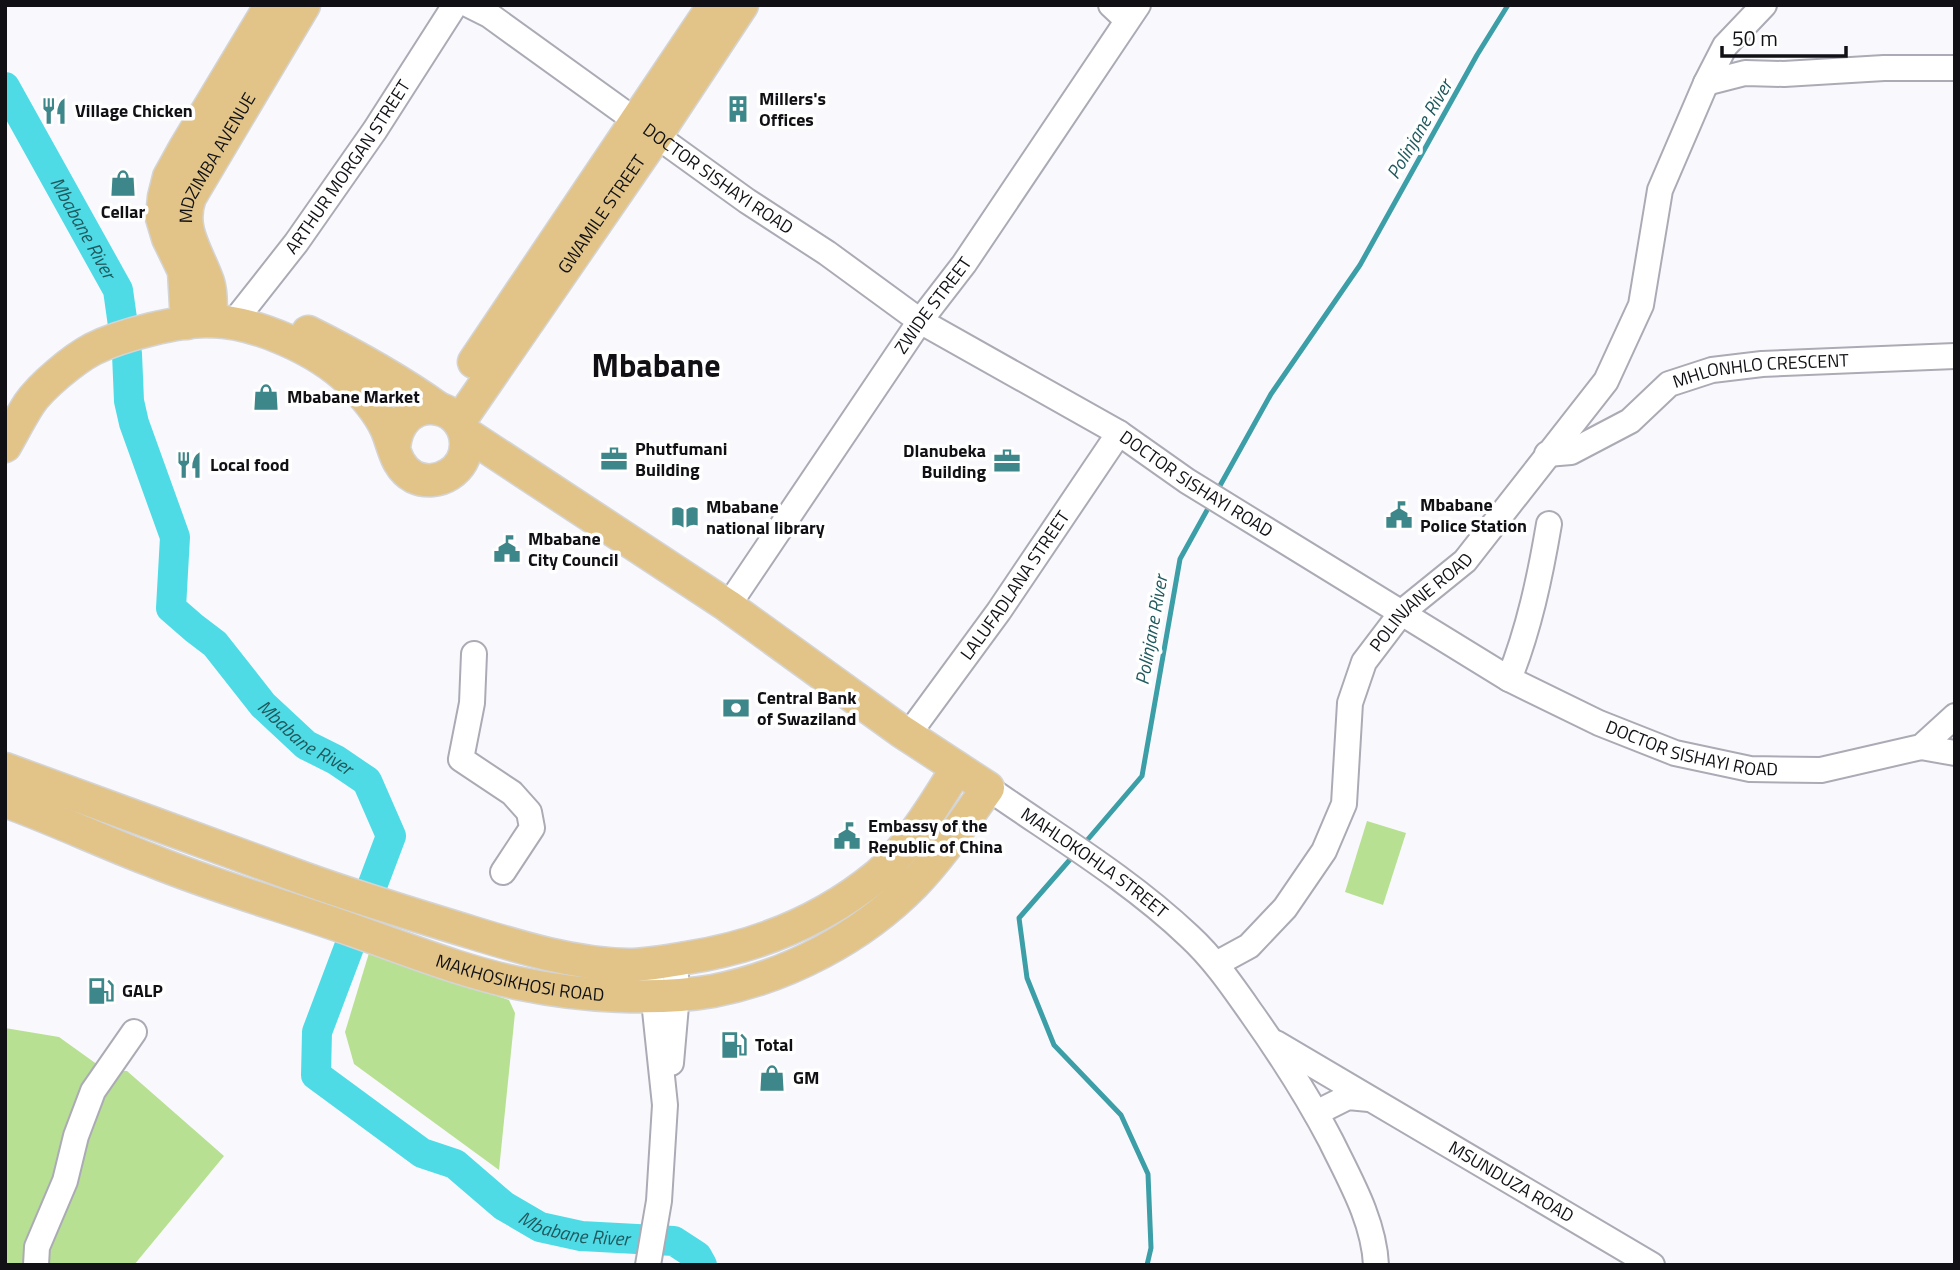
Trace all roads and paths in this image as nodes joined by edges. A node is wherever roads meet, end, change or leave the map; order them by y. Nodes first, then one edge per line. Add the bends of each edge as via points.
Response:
1 (271, 5) edge
2 (304, 5) edge
3 (455, 5) edge
4 (714, 5) edge
5 (742, 5) edge
6 (1764, 5) edge
7 (480, 9) edge
8 (1125, 10) edge
9 (1955, 68) edge
10 (1706, 83) junction
11 (647, 127) junction
12 (212, 315) junction
13 (920, 321) junction
14 (98, 340) junction
15 (1955, 356) edge
16 (5, 410) edge
17 (451, 418) junction
18 (1119, 433) junction
19 (5, 446) edge
20 (394, 448) junction
21 (1548, 454) junction
22 (449, 475) junction
23 (542, 483) junction
24 (1549, 524) dead end
25 (728, 606) junction
26 (1402, 612) junction
27 (474, 654) dead end
28 (1509, 679) junction
29 (1955, 716) edge
30 (908, 735) junction
31 (1921, 747) junction
32 (1955, 753) edge
33 (957, 768) junction
34 (5, 769) edge
35 (988, 788) junction
36 (11, 805) edge
37 (503, 872) dead end
38 (662, 962) junction
39 (1216, 964) junction
40 (665, 995) junction
41 (134, 1032) dead end
42 (1270, 1039) junction
43 (1369, 1099) junction
44 (1316, 1113) junction
45 (36, 1265) edge
46 (648, 1265) edge
47 (1376, 1265) edge
48 (1652, 1265) edge

1 - 12 main road, MDZIMBA AVENUE via 185,148 163,197 162,218 168,238
2 - 12 main road, MDZIMBA AVENUE via 186,208 185,223 209,284
3 - 12 street, ARTHUR MORGAN STREET via 296,243
4 - 11 main road, GWAMILE STREET
5 - 11 main road, GWAMILE STREET
6 - 10 street, POLINJANE ROAD via 1725,46
7 - 11 street, DOCTOR SISHAYI ROAD
8 - 13 street, ZWIDE STREET via 964,264
9 - 10 street via 1745,73
10 - 21 street, POLINJANE ROAD via 1660,191 1641,305 1606,381
11 - 13 street, DOCTOR SISHAYI ROAD
11 - 17 main road, GWAMILE STREET
12 - 14 main road via 111,326
12 - 17 main road, MAHLOKOHLA STREET via 293,325 361,358
12 - 20 main road via 283,339 350,380 380,418
13 - 18 street, DOCTOR SISHAYI ROAD
13 - 25 street, ZWIDE STREET
14 - 16 main road via 79,340 48,362
14 - 19 main road via 31,402
15 - 21 street, MHLONHLO CRESCENT via 1712,370 1669,384 1630,421 1571,452
17 - 20 main road via 425,408 413,412 395,433
17 - 22 main road via 465,455
17 - 23 main road, MAHLOKOHLA STREET
18 - 26 street, DOCTOR SISHAYI ROAD via 1187,481
18 - 30 street, LALUFADLANA STREET via 999,611
20 - 22 main road via 397,460 414,477 438,480
21 - 26 street, POLINJANE ROAD via 1465,561
22 - 23 main road, MAHLOKOHLA STREET via 468,468 497,467
23 - 25 main road, MAHLOKOHLA STREET
24 - 28 street via 1524,643
25 - 30 main road, MAHLOKOHLA STREET
26 - 28 street, DOCTOR SISHAYI ROAD
26 - 39 street, POLINJANE ROAD via 1364,662 1350,703 1344,804 1324,851 1276,918 1249,946
27 - 37 street via 472,703 461,758 512,793 529,812 532,828
28 - 31 street, DOCTOR SISHAYI ROAD via 1599,723 1675,753 1750,769 1821,770
29 - 31 street, DOCTOR SISHAYI ROAD
30 - 33 main road, MAHLOKOHLA STREET
31 - 32 street
33 - 35 main road, MAHLOKOHLA STREET
33 - 38 main road, MAKHOSIKHOSI ROAD via 888,864 845,899 763,941
34 - 38 main road, MAKHOSIKHOSI ROAD via 337,891 526,949 628,965
35 - 39 street, MAHLOKOHLA STREET via 1095,862 1189,936
35 - 40 main road, MAKHOSIKHOSI ROAD via 913,885 860,929 799,964 745,983
36 - 40 main road, MAKHOSIKHOSI ROAD via 154,862 521,984 589,994
38 - 40 street
39 - 42 street, MAHLOKOHLA STREET
40 - 46 street via 669,1081 659,1201
41 - 45 street via 93,1091 65,1181 37,1248
42 - 43 street, MSUNDUZA ROAD
42 - 44 street, MAHLOKOHLA STREET
43 - 44 street via 1348,1097
43 - 48 street, MSUNDUZA ROAD
44 - 47 street, MAHLOKOHLA STREET via 1375,1243

